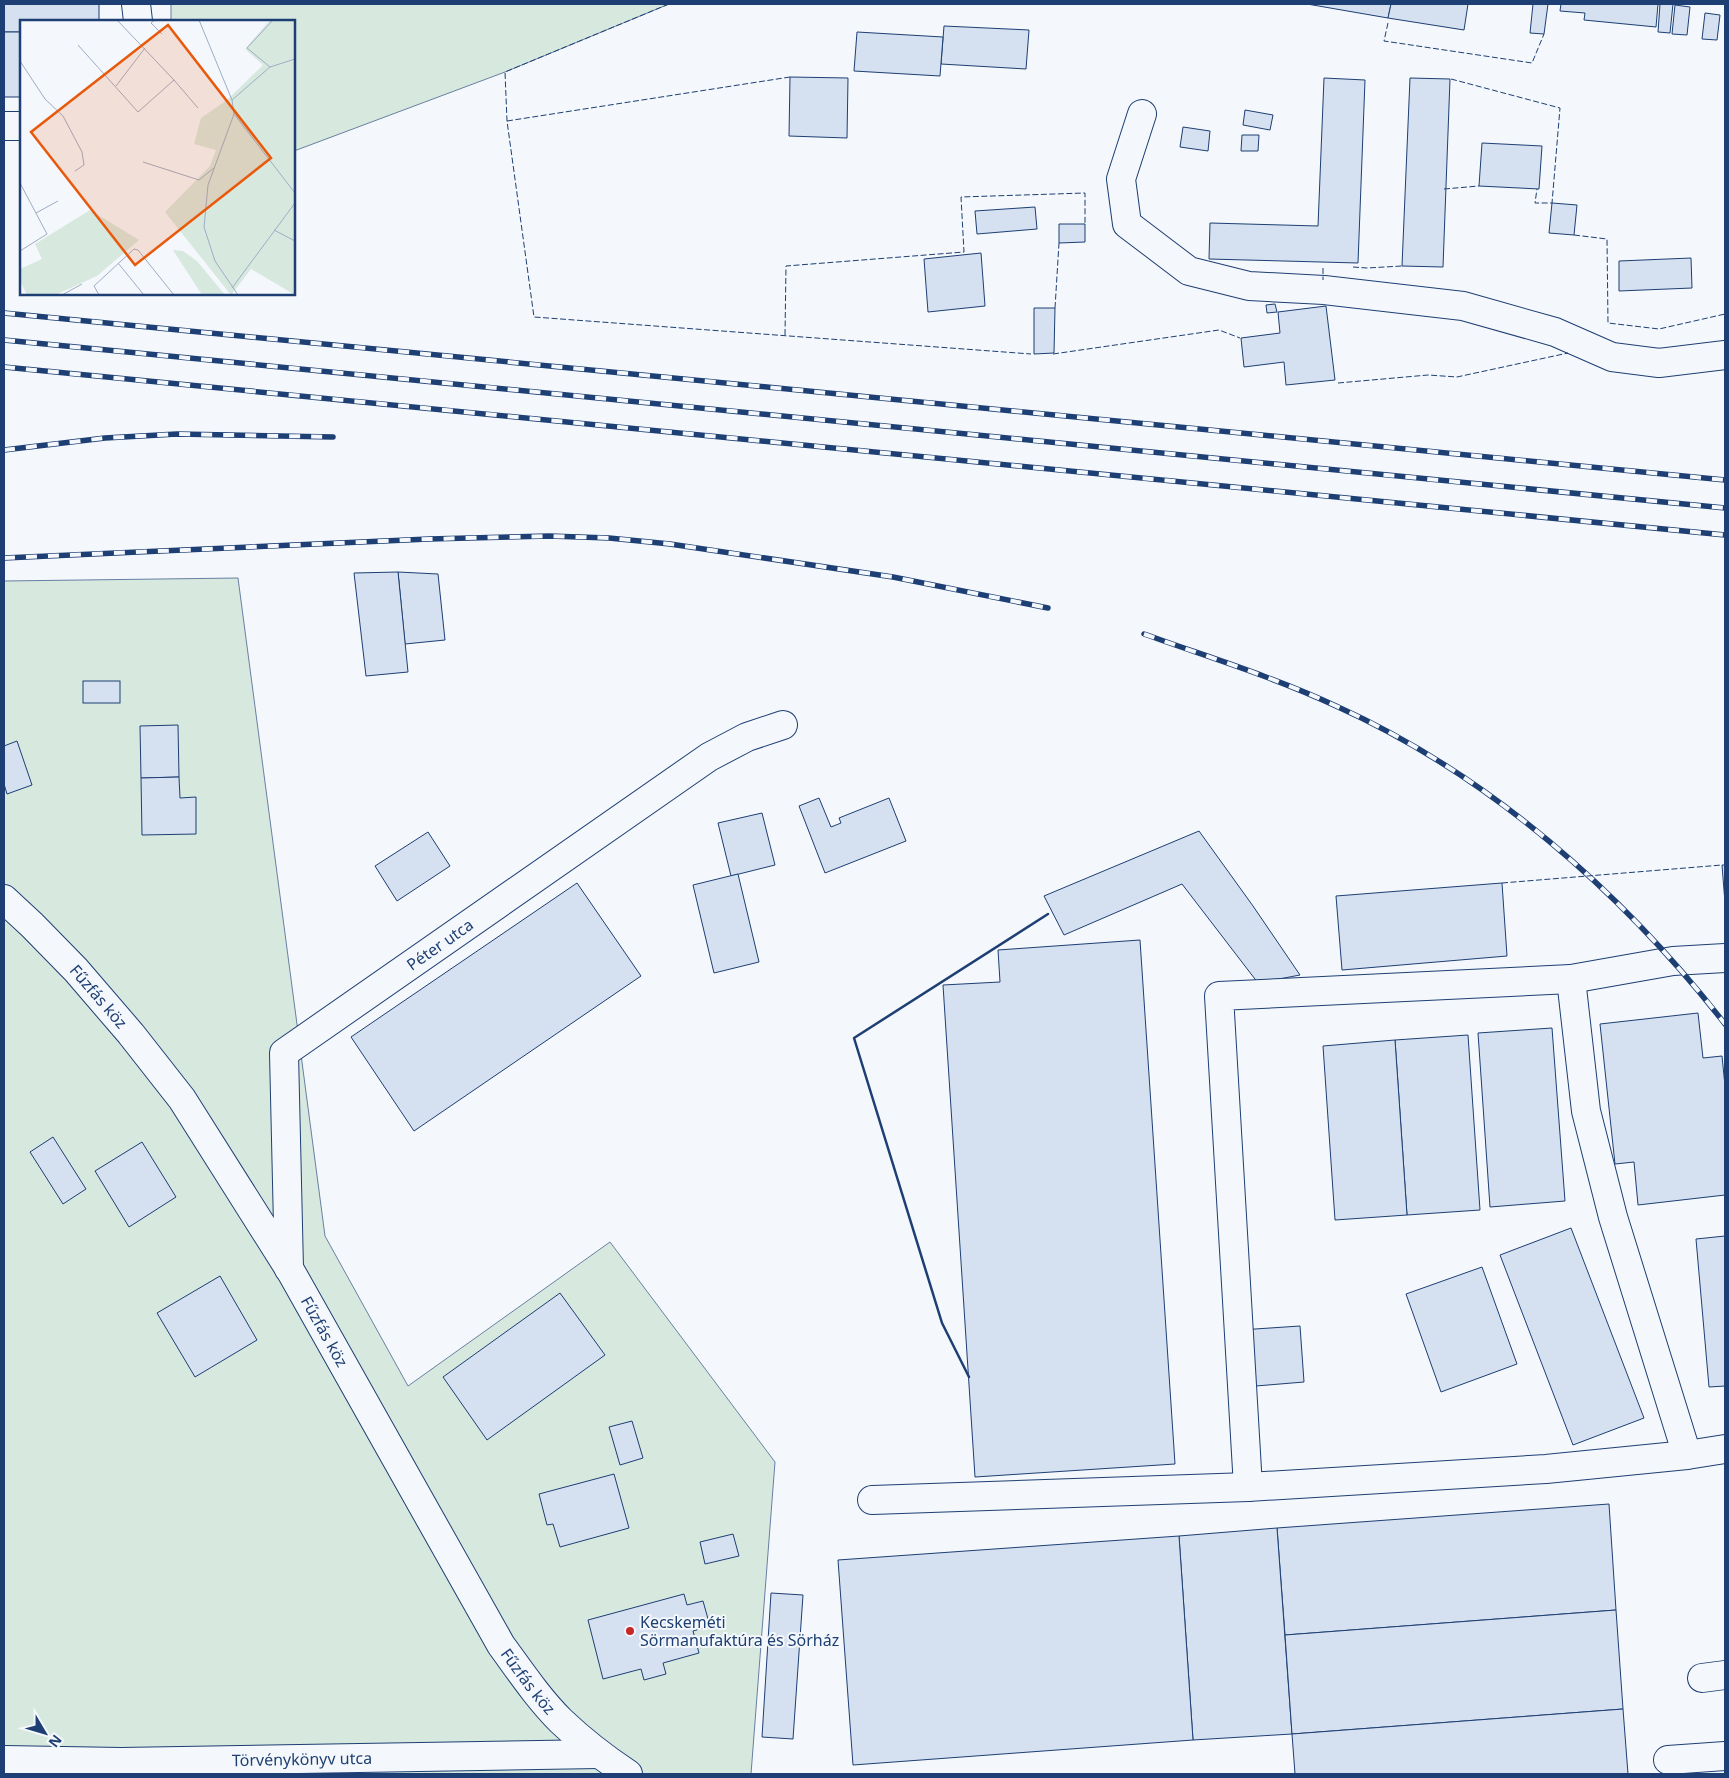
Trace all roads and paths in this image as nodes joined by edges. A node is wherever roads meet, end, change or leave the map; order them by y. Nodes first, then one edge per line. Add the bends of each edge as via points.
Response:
1 (136, 4) edge
2 (138, 20) edge
3 (1142, 114) dead end
4 (4, 126) edge
5 (20, 126) edge
6 (1725, 355) edge
7 (783, 724) dead end
8 (4, 899) edge
9 (1725, 958) edge
10 (1571, 979) junction
11 (290, 1270) junction
12 (1725, 1449) edge
13 (1687, 1455) junction
14 (1248, 1487) junction
15 (872, 1500) dead end
16 (599, 1754) junction
17 (1725, 1756) edge
18 (4, 1760) edge
19 (1668, 1760) dead end
20 (628, 1774) edge

1 - 2 street
3 - 6 street via 1121,179 1126,224 1189,271 1249,286 1324,290 1463,306 1555,332 1612,357 1659,363
4 - 5 street
7 - 11 street, Péter utca via 747,737 710,757 284,1053
8 - 11 street, Fűzfás köz via 76,970 132,1034 182,1099
9 - 10 street via 1674,961
10 - 13 street via 1586,1111 1613,1217
10 - 14 street via 1219,996
11 - 16 street, Fűzfás köz via 501,1645 530,1686 560,1720
12 - 13 street
13 - 14 street via 1546,1469
14 - 15 street
16 - 18 street, Törvénykönyv utca via 121,1762
16 - 20 street, Fűzfás köz
17 - 19 street

